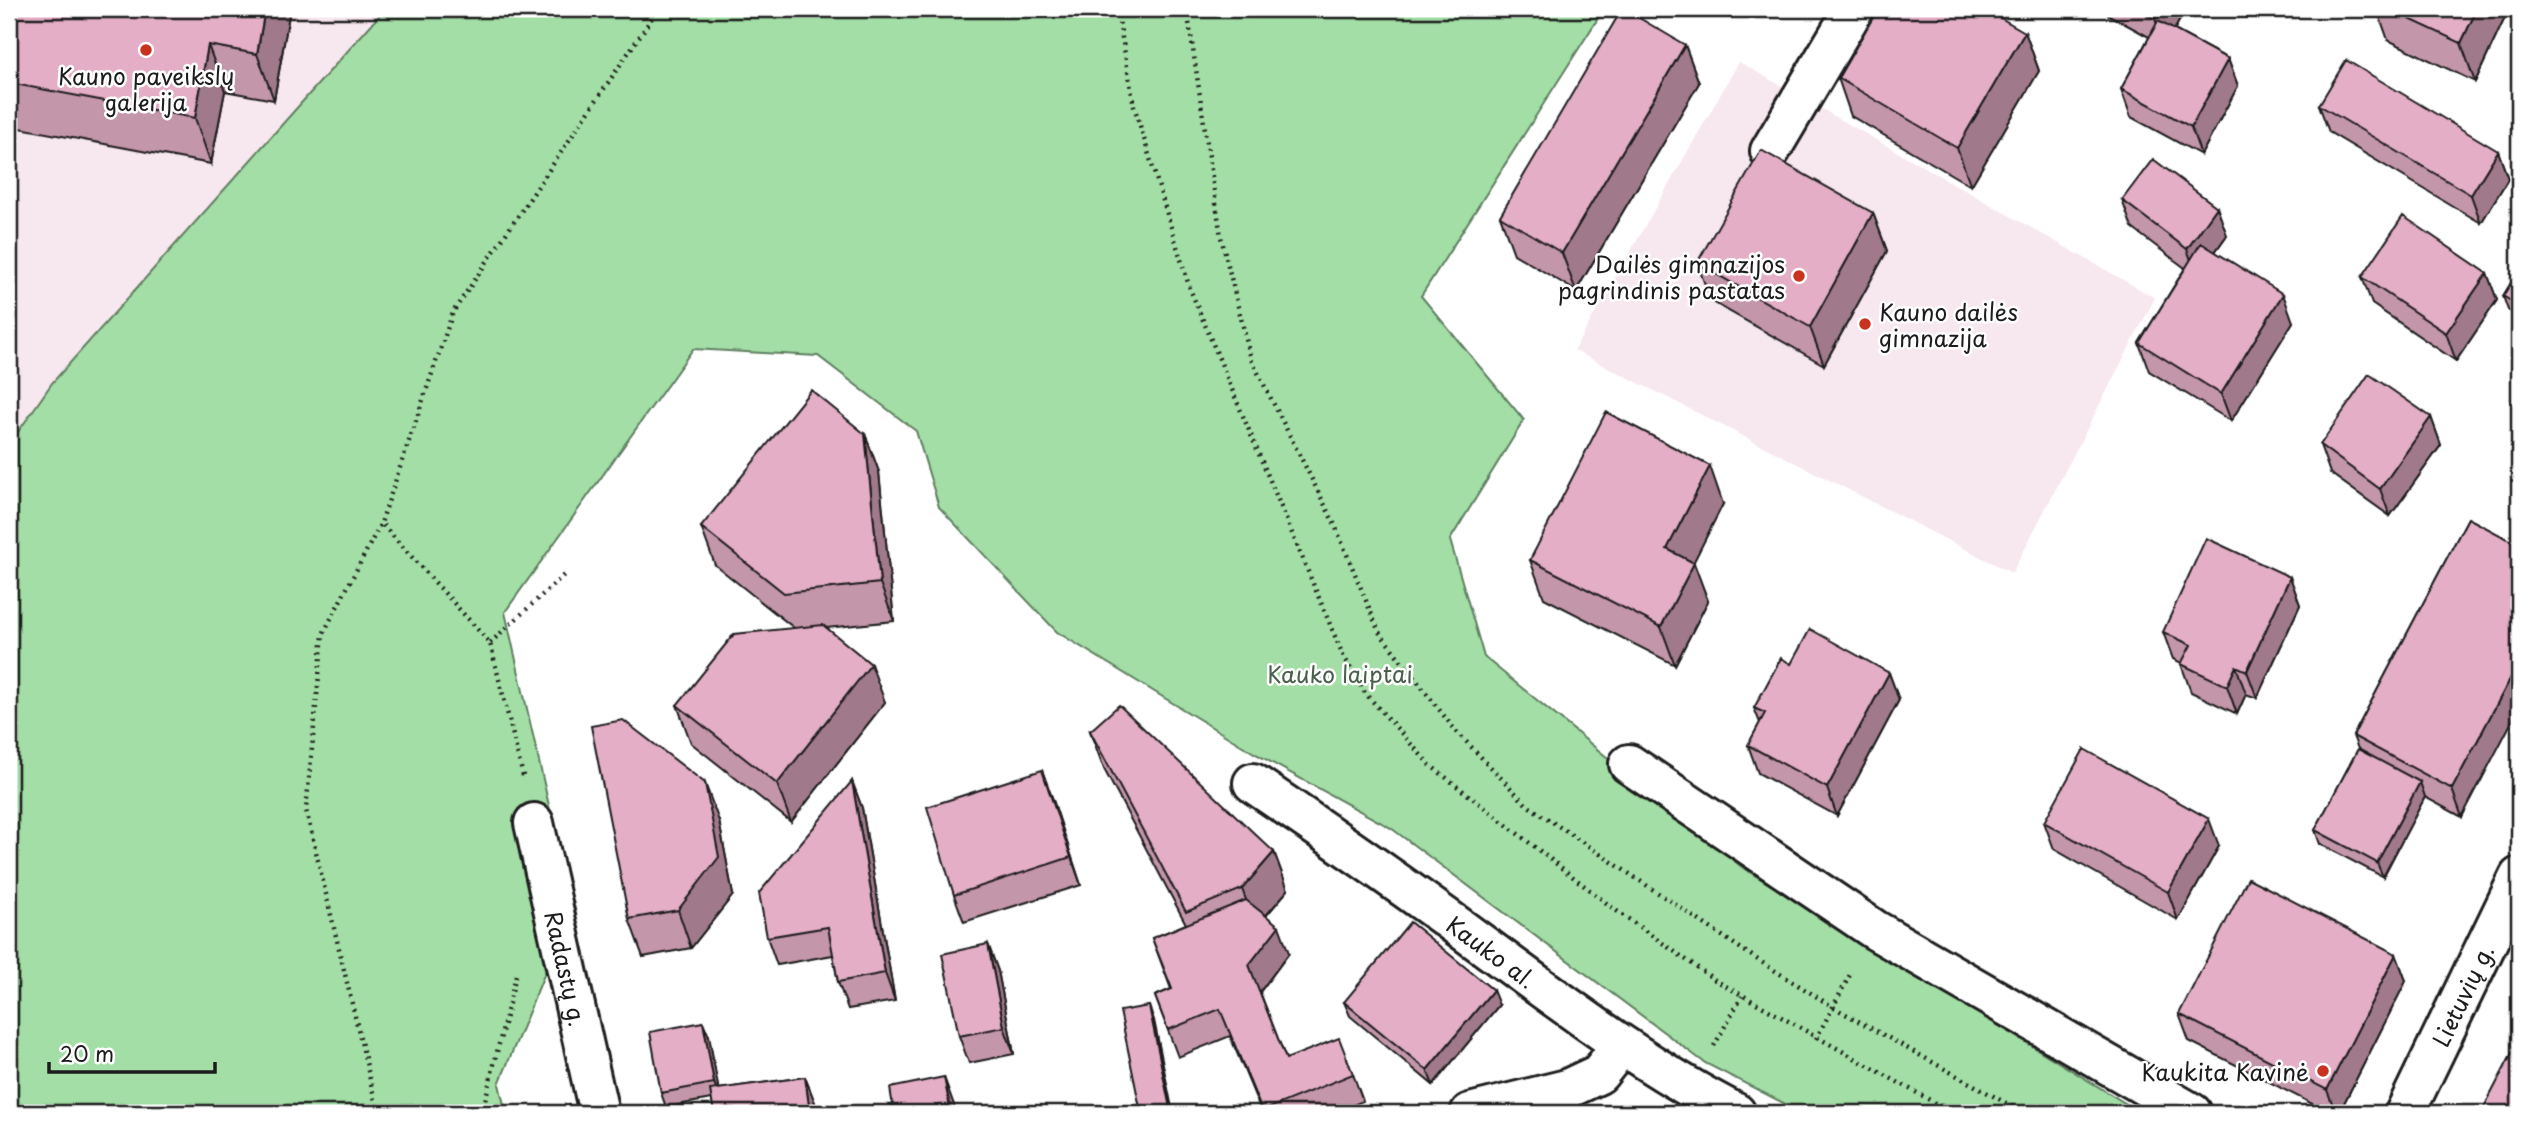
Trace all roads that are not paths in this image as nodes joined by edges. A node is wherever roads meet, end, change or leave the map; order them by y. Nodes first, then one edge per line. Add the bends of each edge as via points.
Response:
1 (1854, 9) edge
2 (1770, 151) dead end
3 (1629, 764) dead end
4 (1253, 783) dead end
5 (534, 822) road end
6 (2519, 877) edge
7 (1621, 1046) junction
8 (599, 1113) edge
9 (1470, 1113) edge
10 (1736, 1113) edge
11 (2192, 1113) edge
12 (2405, 1113) edge

1 - 2 street
3 - 11 street via 1875,930
4 - 7 street, Kauko al. via 1394,879
5 - 8 street, Radastų g.
6 - 12 street, Lietuvių g.
7 - 9 street via 1599,1074 1567,1089
7 - 10 street, Kauko al.

